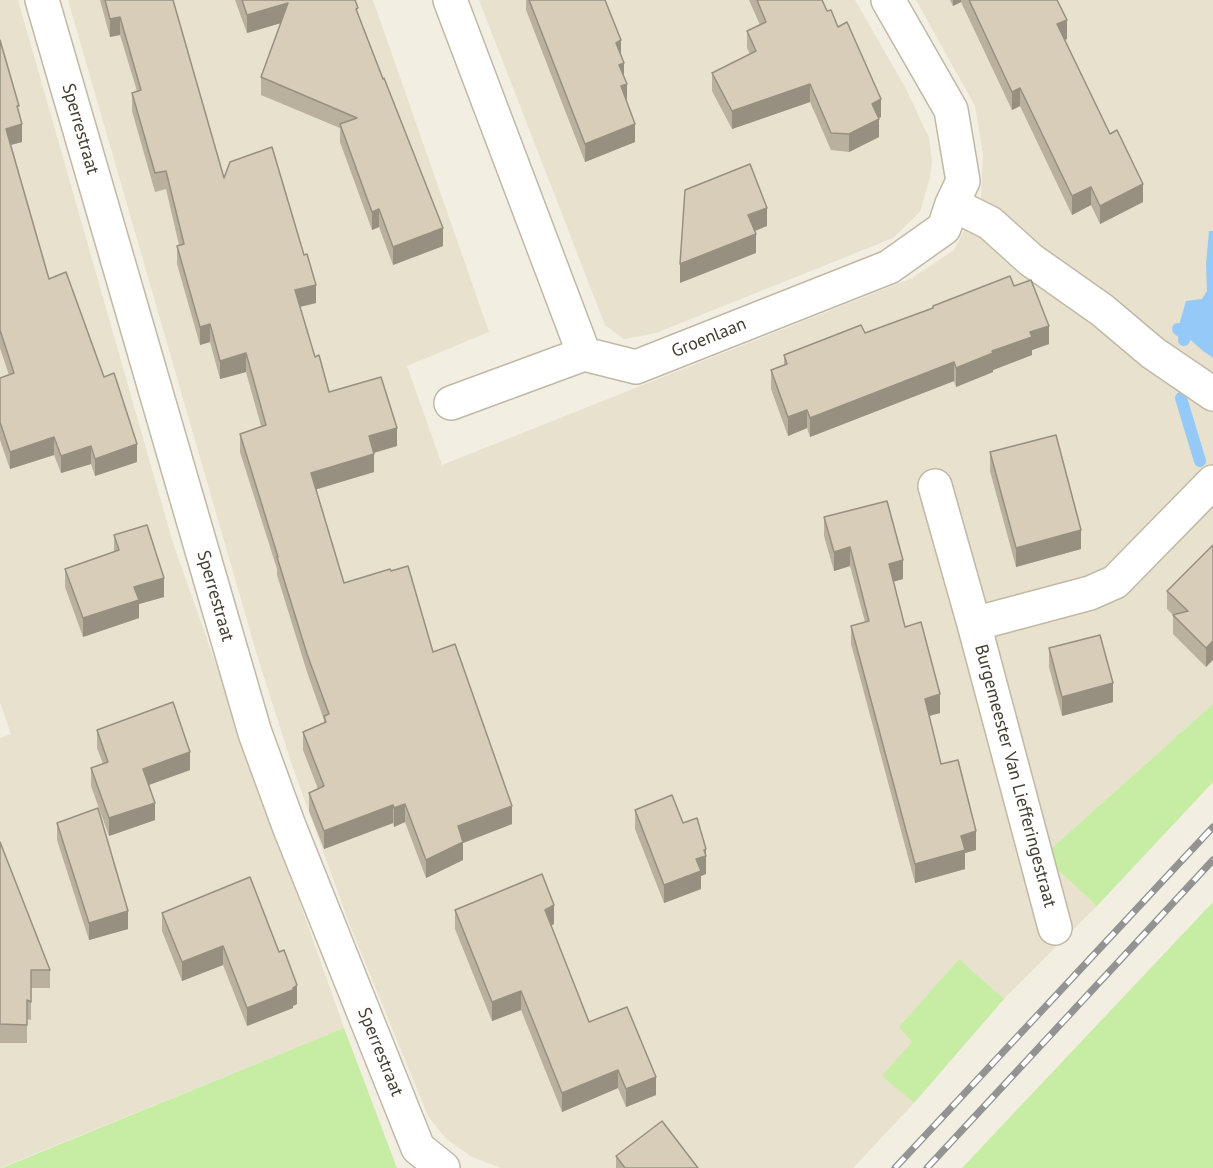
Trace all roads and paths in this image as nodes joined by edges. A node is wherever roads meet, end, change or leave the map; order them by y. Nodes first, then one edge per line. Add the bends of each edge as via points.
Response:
1 (42, 0) edge
2 (450, 0) edge
3 (888, 0) edge
4 (952, 204) junction
5 (584, 354) junction
6 (1213, 394) edge
7 (451, 403) dead end
8 (1213, 482) edge
9 (935, 486) dead end
10 (974, 624) junction
11 (1055, 928) dead end
12 (442, 1168) edge

1 - 12 street, Sperrestraat via 255,733 418,1148
2 - 5 street
3 - 4 street, Groenlaan via 951,110 963,181
4 - 5 street, Groenlaan via 944,228 889,267 636,367
4 - 6 street via 990,223 1031,260
5 - 7 street
8 - 10 street, Burgemeester Van Liefferingestraat via 1115,582 1090,593
9 - 10 street, Burgemeester Van Liefferingestraat
10 - 11 street, Burgemeester Van Liefferingestraat

